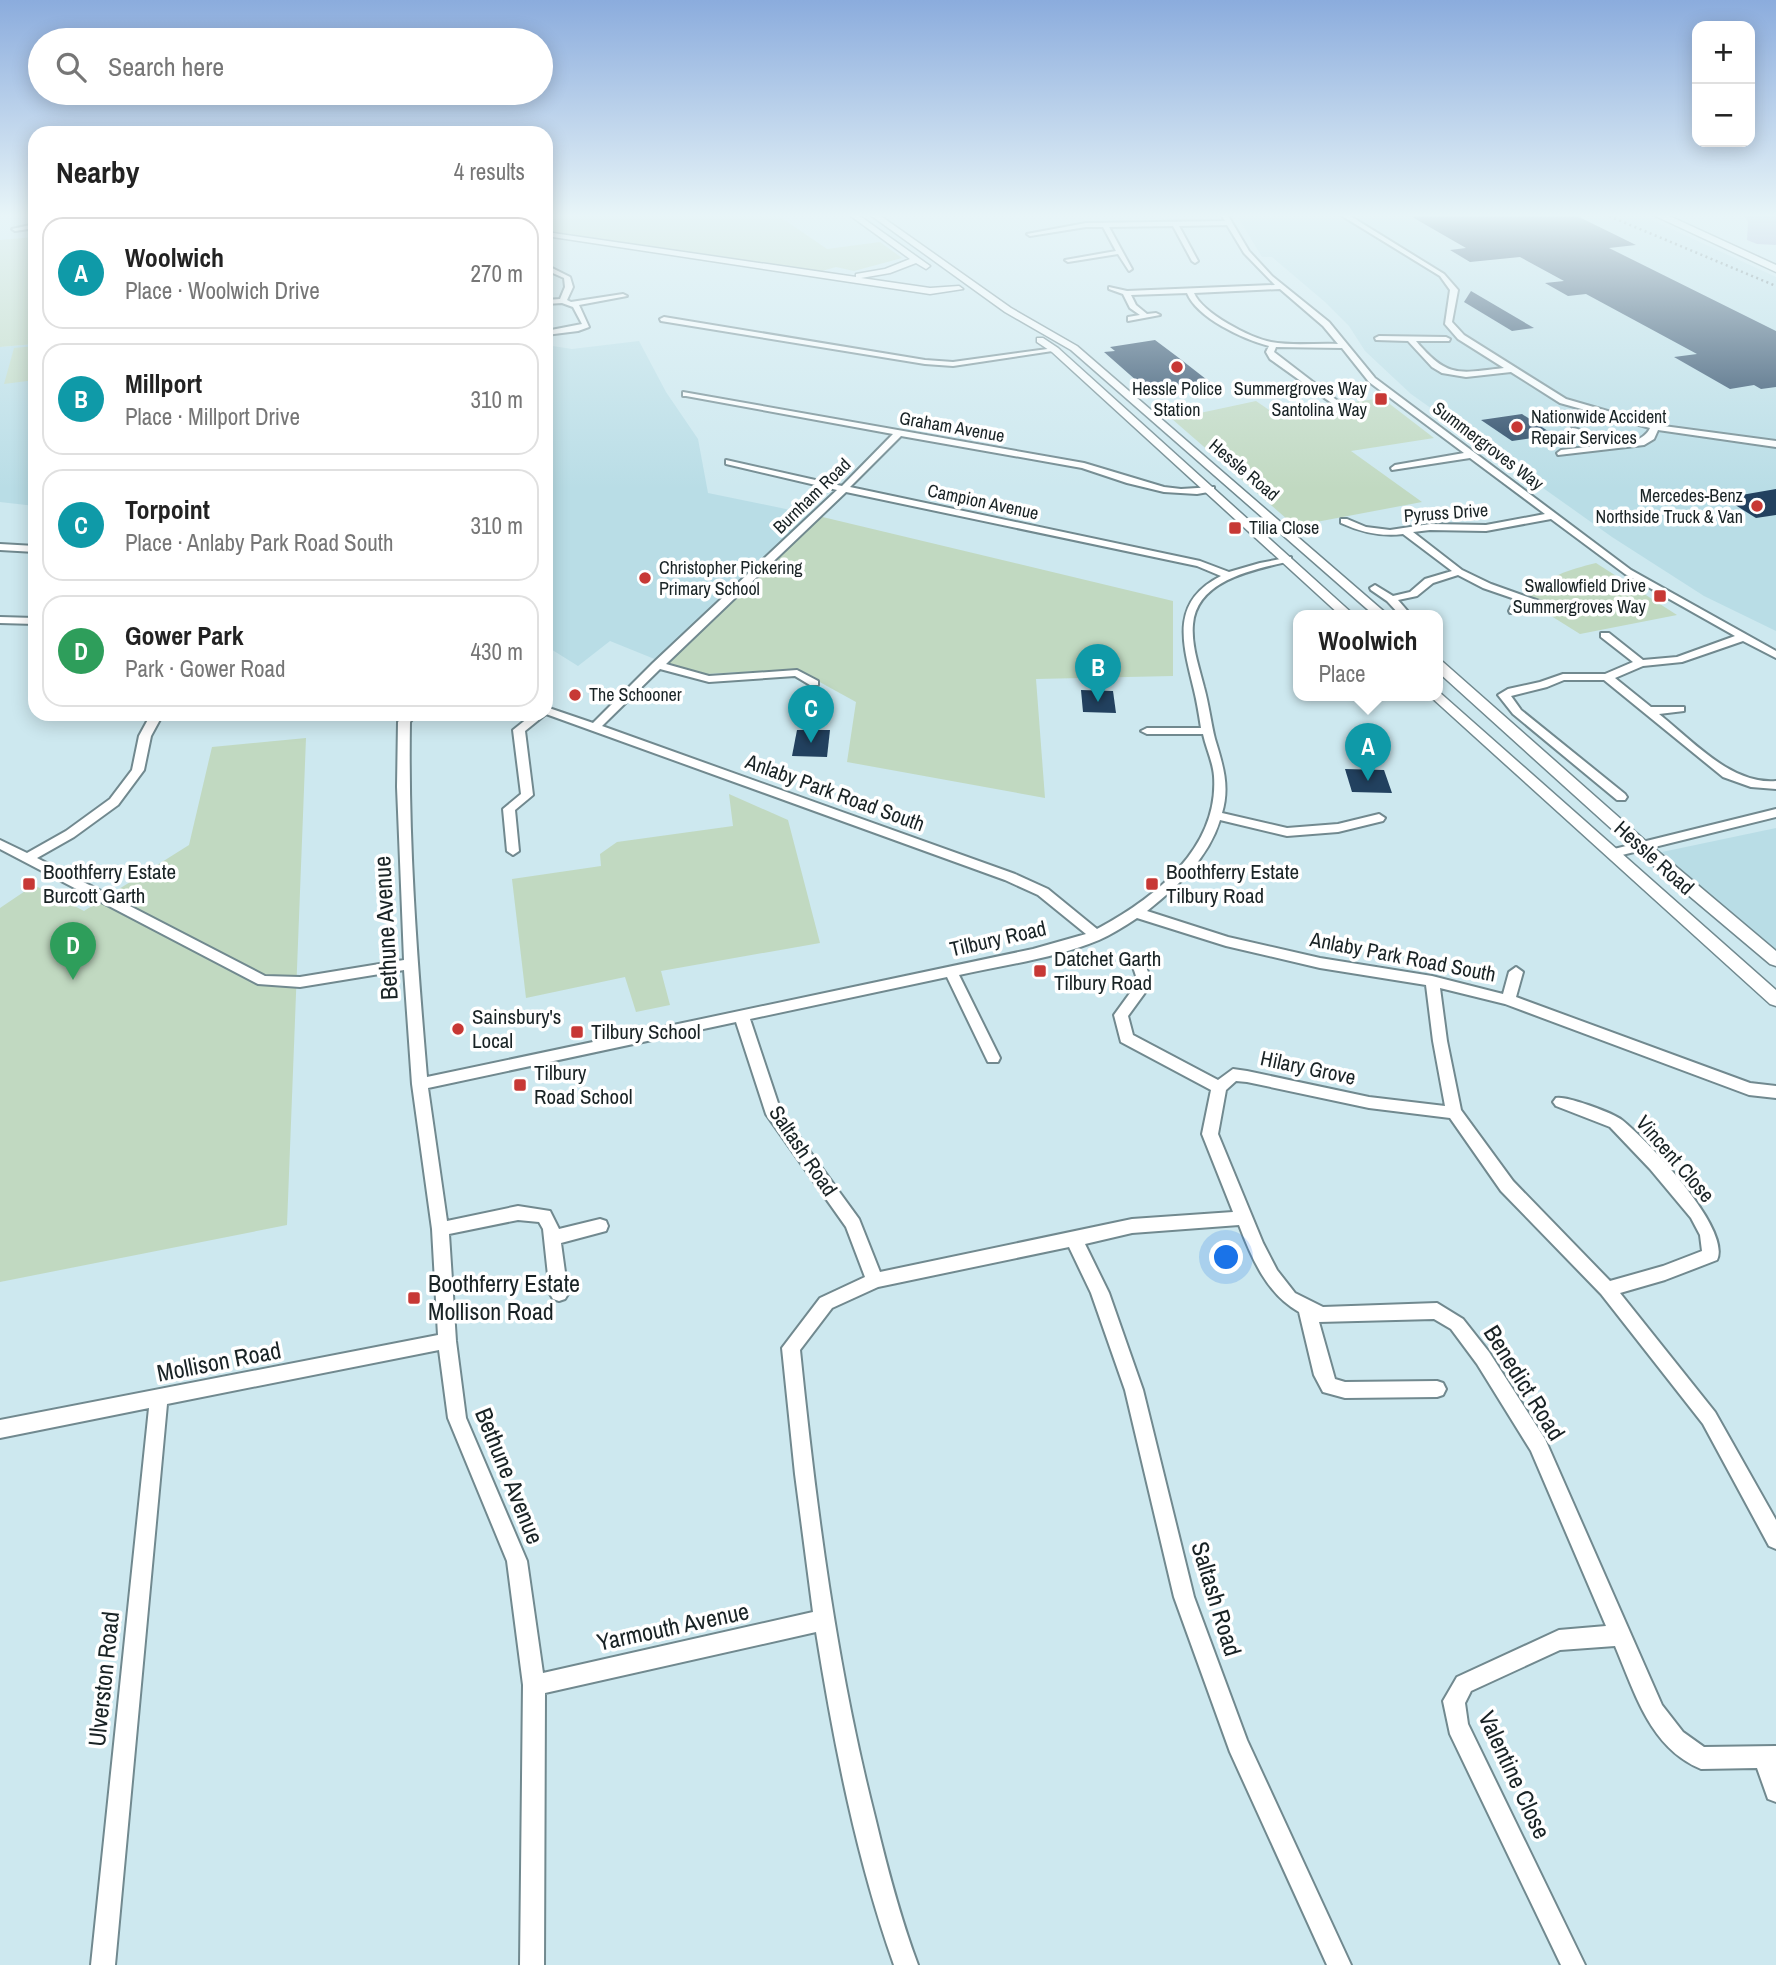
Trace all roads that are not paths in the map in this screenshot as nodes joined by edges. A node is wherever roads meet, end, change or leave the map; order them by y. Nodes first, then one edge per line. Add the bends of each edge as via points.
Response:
1 (575, 306) edge
2 (983, 306) edge
3 (1002, 306) edge
4 (1133, 306) edge
5 (1198, 306) edge
6 (1304, 306) edge
7 (1451, 306) edge
8 (1156, 315) dead end
9 (1145, 316) junction
10 (664, 319) dead end
11 (1131, 319) dead end
12 (581, 327) junction
13 (591, 331) dead end
14 (553, 332) edge
15 (1379, 338) dead end
16 (1411, 339) junction
17 (1446, 339) dead end
18 (1273, 345) junction
19 (1345, 346) junction
20 (1055, 350) junction
21 (1512, 369) junction
22 (686, 394) dead end
23 (1348, 398) dead end
24 (1331, 400) junction
25 (1340, 407) dead end
26 (1655, 427) junction
27 (1575, 430) dead end
28 (900, 433) junction
29 (1776, 444) edge
30 (1604, 447) junction
31 (1561, 453) dead end
32 (1471, 456) junction
33 (729, 462) dead end
34 (1395, 468) dead end
35 (845, 489) junction
36 (1211, 489) junction
37 (1551, 516) junction
38 (1344, 521) dead end
39 (1405, 531) junction
40 (0, 547) edge
41 (28, 549) edge
42 (1288, 559) junction
43 (1459, 572) junction
44 (1229, 576) junction
45 (1374, 588) dead end
46 (1391, 598) junction
47 (1521, 598) junction
48 (1552, 609) dead end
49 (1343, 610) edge
50 (1376, 610) edge
51 (1402, 610) edge
52 (1514, 611) dead end
53 (0, 620) edge
54 (28, 621) edge
55 (1605, 635) dead end
56 (1744, 637) junction
57 (1776, 655) edge
58 (1641, 663) junction
59 (657, 665) junction
60 (1443, 669) edge
61 (1607, 677) junction
62 (814, 683) dead end
63 (1443, 700) edge
64 (1680, 709) dead end
65 (1647, 711) junction
66 (553, 712) edge
67 (153, 721) edge
68 (405, 721) edge
69 (531, 721) edge
70 (595, 727) junction
71 (1147, 731) dead end
72 (1209, 731) junction
73 (1606, 768) dead end
74 (1591, 771) junction
75 (1776, 785) edge
76 (1621, 797) dead end
77 (1776, 813) edge
78 (1217, 816) junction
79 (1379, 818) dead end
80 (0, 844) edge
81 (1642, 846) junction
82 (513, 852) dead end
83 (1614, 853) junction
84 (28, 858) junction
85 (1137, 913) junction
86 (1097, 936) junction
87 (1776, 960) edge
88 (411, 964) junction
89 (1139, 964) dead end
90 (951, 972) junction
91 (1516, 972) dead end
92 (1432, 981) junction
93 (1508, 1000) junction
94 (1776, 1000) edge
95 (742, 1018) junction
96 (993, 1058) dead end
97 (420, 1084) junction
98 (1219, 1087) junction
99 (1776, 1092) edge
100 (1560, 1102) dead end
101 (1454, 1112) junction
102 (1244, 1218) junction
103 (600, 1226) dead end
104 (440, 1229) junction
105 (552, 1238) junction
106 (1074, 1239) junction
107 (875, 1280) junction
108 (1607, 1289) junction
109 (559, 1294) dead end
110 (1307, 1308) junction
111 (447, 1341) junction
112 (1437, 1389) dead end
113 (159, 1398) junction
114 (0, 1429) edge
115 (1776, 1539) edge
116 (824, 1620) junction
117 (1622, 1635) junction
118 (534, 1685) junction
119 (1770, 1758) edge
120 (1776, 1791) edge
121 (103, 1965) edge
122 (532, 1965) edge
123 (905, 1965) edge
124 (1339, 1965) edge
125 (1573, 1965) edge

1 - 12 street via 586,324
2 - 20 street, Hessle Road
3 - 50 street, Hessle Road via 1074,348
4 - 9 street
5 - 18 street via 1248,338
6 - 19 street, Summergroves Way
7 - 21 street via 1448,322 1461,337
8 - 9 street
9 - 11 street
10 - 20 street via 925,362 953,364
12 - 13 street
12 - 14 street
15 - 16 street
16 - 17 street
16 - 21 street via 1427,361 1453,375
18 - 19 street
18 - 24 street via 1273,357
19 - 32 street, Summergroves Way via 1372,380
20 - 36 street, Hessle Road
21 - 26 street via 1563,401
22 - 28 street, Graham Avenue
23 - 24 street
24 - 25 street
26 - 29 street
26 - 30 street via 1642,443
27 - 30 street
28 - 35 street, Burnham Road
28 - 36 street, Graham Avenue via 1084,466 1167,488 1197,493
30 - 31 street
32 - 34 street
32 - 37 street, Summergroves Way
33 - 35 street, Campion Avenue
35 - 44 street, Campion Avenue via 1200,564
35 - 59 street, Burnham Road
36 - 42 street, Hessle Road
37 - 39 street, Pyruss Drive via 1486,528
37 - 56 street, Summergroves Way via 1628,572
38 - 39 street, Pyruss Drive via 1377,533
39 - 43 street
40 - 41 street
42 - 44 street, Tilbury Road
42 - 49 street, Hessle Road
43 - 46 street via 1429,581 1413,594
43 - 47 street
44 - 72 street, Tilbury Road via 1210,587 1188,618
45 - 46 street
46 - 51 street
47 - 48 street
47 - 52 street
53 - 54 street
55 - 58 street
56 - 57 street, Summergroves Way
56 - 58 street via 1678,660
58 - 61 street
59 - 62 street via 709,679 797,673
59 - 70 street, Burnham Road
60 - 81 street, Hessle Road
61 - 65 street
61 - 74 street via 1563,677 1504,695 1517,712
63 - 83 street, Hessle Road
64 - 65 street
65 - 75 street via 1727,774 1741,782
66 - 70 street, Anlaby Park Road South
67 - 84 street via 138,770 114,802
68 - 88 street, Bethune Avenue
69 - 82 street via 519,730 527,795 509,809
70 - 86 street, Anlaby Park Road South via 1010,877 1042,892
71 - 72 street
72 - 78 street, Tilbury Road via 1221,782
73 - 74 street
74 - 76 street
77 - 81 street
78 - 79 street via 1287,832 1338,828
78 - 85 street, Tilbury Road via 1188,867 1156,901
80 - 84 street
81 - 83 street
81 - 87 street, Hessle Road
83 - 94 street, Hessle Road
84 - 88 street via 263,981 300,982
85 - 86 street, Tilbury Road
85 - 92 street, Anlaby Park Road South via 1226,941 1320,963
86 - 90 street, Tilbury Road
88 - 97 street, Bethune Avenue
89 - 98 street via 1145,983 1121,1015 1126,1038
90 - 95 street, Tilbury Road
90 - 96 street
91 - 93 street
92 - 93 street, Anlaby Park Road South
92 - 101 street
93 - 99 street, Anlaby Park Road South via 1749,1089
95 - 97 street, Tilbury Road
95 - 107 street, Saltash Road via 774,1114 853,1224
97 - 104 street, Bethune Avenue
98 - 101 street, Hilary Grove via 1233,1075 1259,1077 1356,1100
98 - 102 street, Benedict Road via 1210,1134
100 - 108 street, Vincent Close via 1615,1124 1697,1213 1708,1235 1711,1255
101 - 108 street via 1507,1186
102 - 106 street via 1132,1226
102 - 110 street, Benedict Road via 1270,1275 1290,1298
103 - 105 street
104 - 105 street via 517,1213 544,1216
104 - 111 street, Bethune Avenue
105 - 109 street
106 - 107 street
106 - 124 street, Saltash Road via 1100,1293 1134,1390 1184,1597 1238,1744
107 - 116 street via 825,1303 791,1348
108 - 115 street via 1709,1418
110 - 112 street via 1329,1386 1345,1390
110 - 117 street, Benedict Road via 1321,1315 1437,1311 1457,1324 1538,1445
111 - 113 street, Mollison Road
111 - 118 street, Bethune Avenue via 457,1418 517,1561
113 - 114 street, Mollison Road
113 - 121 street, Ulverston Road
116 - 118 street, Yarmouth Avenue
116 - 123 street via 856,1788
117 - 119 street, Benedict Road via 1654,1713 1675,1740 1701,1758
117 - 125 street, Valentine Close via 1559,1640 1464,1684 1454,1701 1458,1726
118 - 122 street, Bethune Avenue
119 - 120 street

